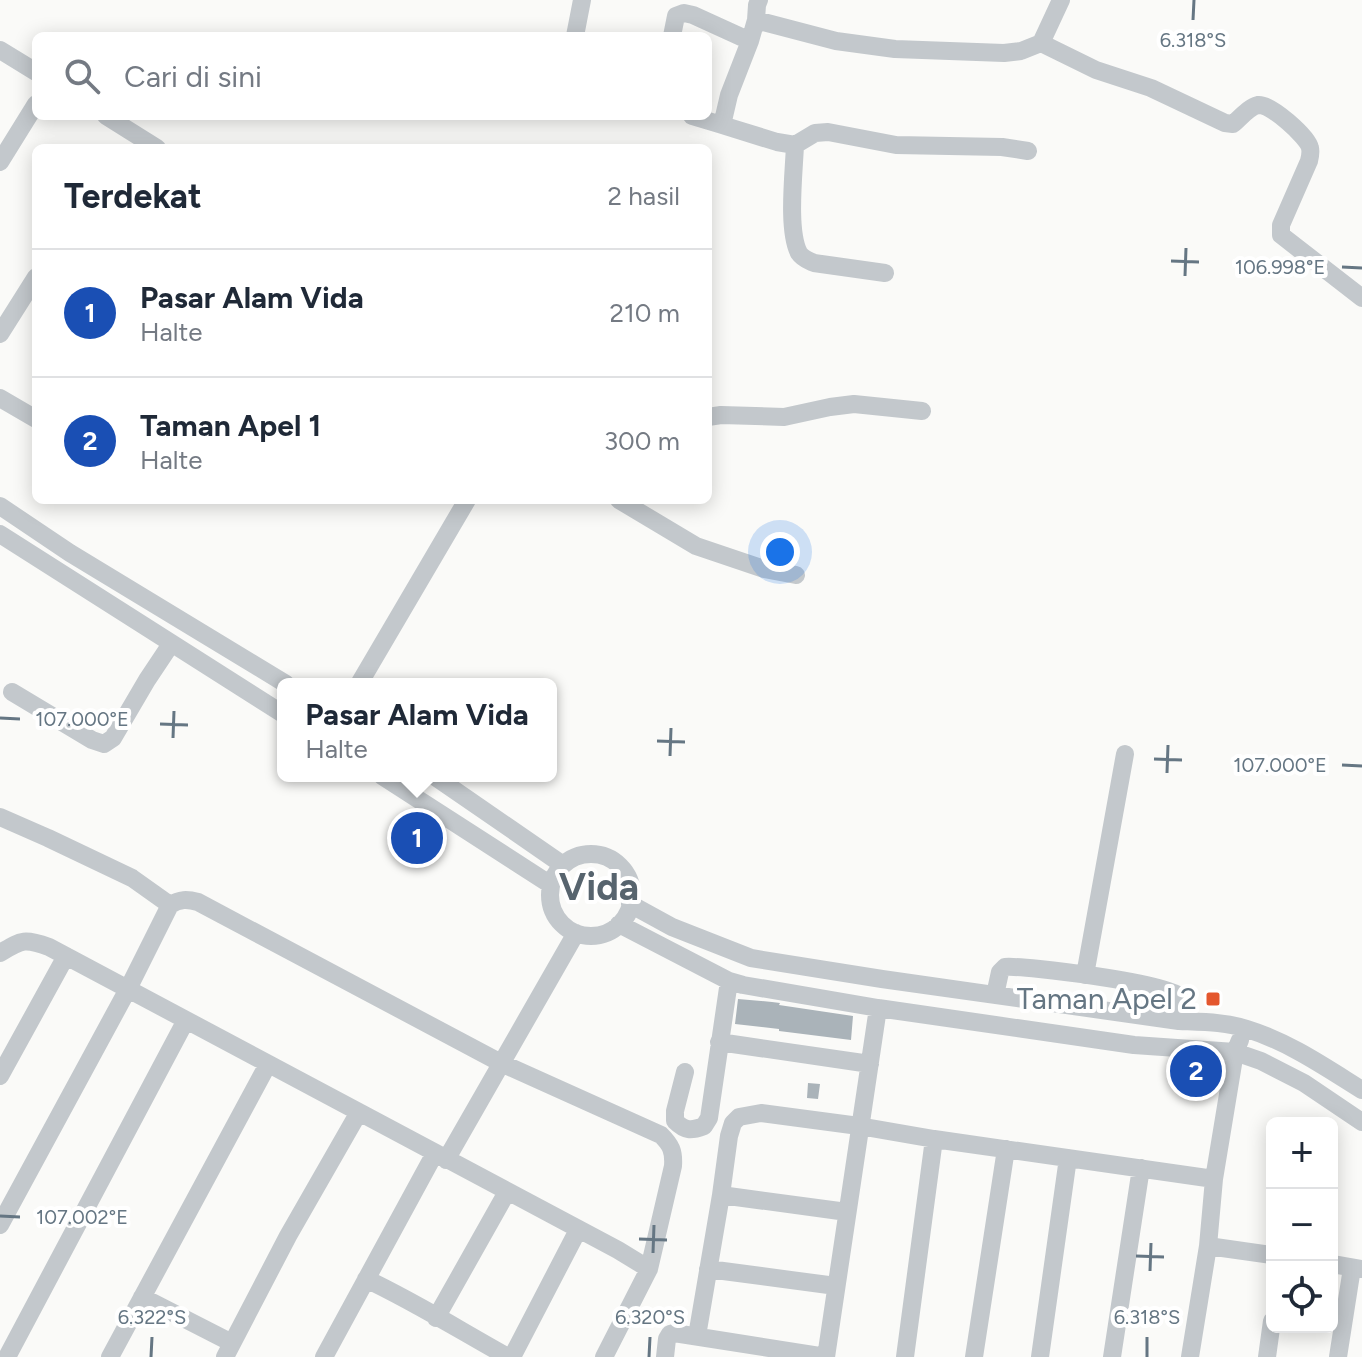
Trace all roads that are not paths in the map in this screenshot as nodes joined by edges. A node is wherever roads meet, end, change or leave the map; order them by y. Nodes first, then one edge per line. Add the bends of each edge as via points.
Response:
1 (582, 0) edge
2 (1061, 0) edge
3 (755, 6) edge
4 (576, 32) edge
5 (673, 32) edge
6 (750, 41) junction
7 (1041, 43) junction
8 (0, 50) edge
9 (32, 70) edge
10 (32, 110) edge
11 (112, 120) edge
12 (705, 120) edge
13 (722, 125) junction
14 (129, 131) junction
15 (121, 144) edge
16 (150, 144) edge
17 (795, 145) junction
18 (1028, 151) dead end
19 (0, 162) edge
20 (885, 273) dead end
21 (32, 283) edge
22 (1362, 298) edge
23 (0, 334) edge
24 (0, 398) edge
25 (922, 411) dead end
26 (712, 416) edge
27 (32, 417) edge
28 (465, 504) edge
29 (0, 506) edge
30 (644, 506) edge
31 (0, 534) edge
32 (796, 575) dead end
33 (171, 644) junction
34 (363, 678) edge
35 (277, 679) edge
36 (12, 692) dead end
37 (277, 710) edge
38 (1125, 754) dead end
39 (391, 782) edge
40 (443, 782) edge
41 (0, 817) edge
42 (563, 865) junction
43 (551, 885) junction
44 (630, 904) junction
45 (170, 905) junction
46 (619, 924) junction
47 (576, 933) junction
48 (732, 951) junction
49 (0, 953) edge
50 (66, 956) junction
51 (1085, 975) junction
52 (727, 979) junction
53 (128, 989) junction
54 (995, 995) junction
55 (878, 1008) junction
56 (186, 1020) junction
57 (1179, 1021) junction
58 (1245, 1028) junction
59 (719, 1042) junction
60 (1235, 1052) junction
61 (501, 1063) junction
62 (268, 1064) junction
63 (870, 1064) junction
64 (685, 1072) dead end
65 (0, 1076) edge
66 (1362, 1090) edge
67 (359, 1112) junction
68 (1362, 1122) edge
69 (859, 1126) junction
70 (934, 1139) junction
71 (1006, 1149) junction
72 (440, 1156) junction
73 (1068, 1158) junction
74 (1141, 1168) junction
75 (1214, 1179) junction
76 (507, 1192) junction
77 (721, 1195) junction
78 (847, 1212) junction
79 (0, 1225) edge
80 (578, 1230) junction
81 (1208, 1246) junction
82 (1266, 1254) edge
83 (1357, 1268) edge
84 (649, 1269) junction
85 (708, 1269) junction
86 (366, 1279) junction
87 (836, 1286) junction
88 (142, 1297) junction
89 (436, 1318) junction
90 (1270, 1333) edge
91 (697, 1336) junction
92 (228, 1350) edge
93 (7, 1357) edge
94 (110, 1357) edge
95 (324, 1357) edge
96 (510, 1357) edge
97 (604, 1357) edge
98 (665, 1357) edge
99 (905, 1357) edge
100 (974, 1357) edge
101 (1040, 1357) edge
102 (1112, 1357) edge
103 (1190, 1357) edge
104 (1267, 1357) edge
105 (1338, 1357) edge

1 - 4 street
2 - 7 street
3 - 6 street
3 - 7 street via 836,41 895,49 1004,53
5 - 6 street via 676,16 684,13
6 - 13 street
7 - 22 street via 1225,123 1233,124 1254,105 1273,110 1311,150 1281,235
8 - 9 street
10 - 19 street
11 - 14 street
12 - 13 street
13 - 17 street
14 - 15 street
14 - 16 street
17 - 18 street via 828,132 896,145
17 - 20 street via 793,230 798,251 814,263
21 - 23 street
24 - 27 street
25 - 26 street via 854,404 790,417
28 - 34 street
29 - 35 street
30 - 32 street via 696,546
31 - 33 street
33 - 36 street via 113,738 104,744
33 - 37 street
38 - 51 street
39 - 43 street
40 - 42 street
41 - 45 street via 132,878
42 - 43 street
42 - 44 street via 583,854 616,862 629,881
43 - 47 street via 557,918
44 - 46 street
44 - 48 street
45 - 53 street
45 - 61 street via 186,899 198,902
46 - 47 street via 599,935
46 - 52 street
47 - 61 street
48 - 52 street
48 - 54 street
49 - 50 street via 29,940
50 - 53 street
50 - 65 street
51 - 54 street via 1005,967
51 - 57 street via 1172,990 1181,1003
52 - 55 street
52 - 59 street
53 - 56 street
53 - 79 street
54 - 57 street
55 - 60 street via 1134,1045
55 - 63 street
56 - 62 street
56 - 93 street
57 - 58 street
58 - 60 street
58 - 66 street via 1308,1056
59 - 63 street
59 - 64 street via 709,1118 704,1126 690,1130 675,1121
60 - 68 street via 1304,1083
60 - 75 street
61 - 72 street
61 - 84 street via 670,1143 673,1166
62 - 67 street
62 - 88 street
63 - 69 street
67 - 72 street
67 - 92 street
69 - 70 street
69 - 77 street via 761,1113 739,1117 729,1136
69 - 78 street
70 - 71 street
70 - 99 street
71 - 73 street
71 - 100 street
72 - 76 street
72 - 86 street
73 - 74 street
73 - 101 street
74 - 75 street
74 - 102 street
75 - 81 street
76 - 80 street
76 - 89 street
77 - 78 street
77 - 85 street
78 - 87 street
80 - 84 street
80 - 96 street
81 - 82 street
81 - 103 street
83 - 105 street
84 - 97 street
85 - 87 street
85 - 91 street
86 - 89 street
86 - 95 street
87 - 91 street via 826,1357
88 - 92 street
88 - 94 street
89 - 96 street
90 - 104 street
91 - 98 street via 670,1334

